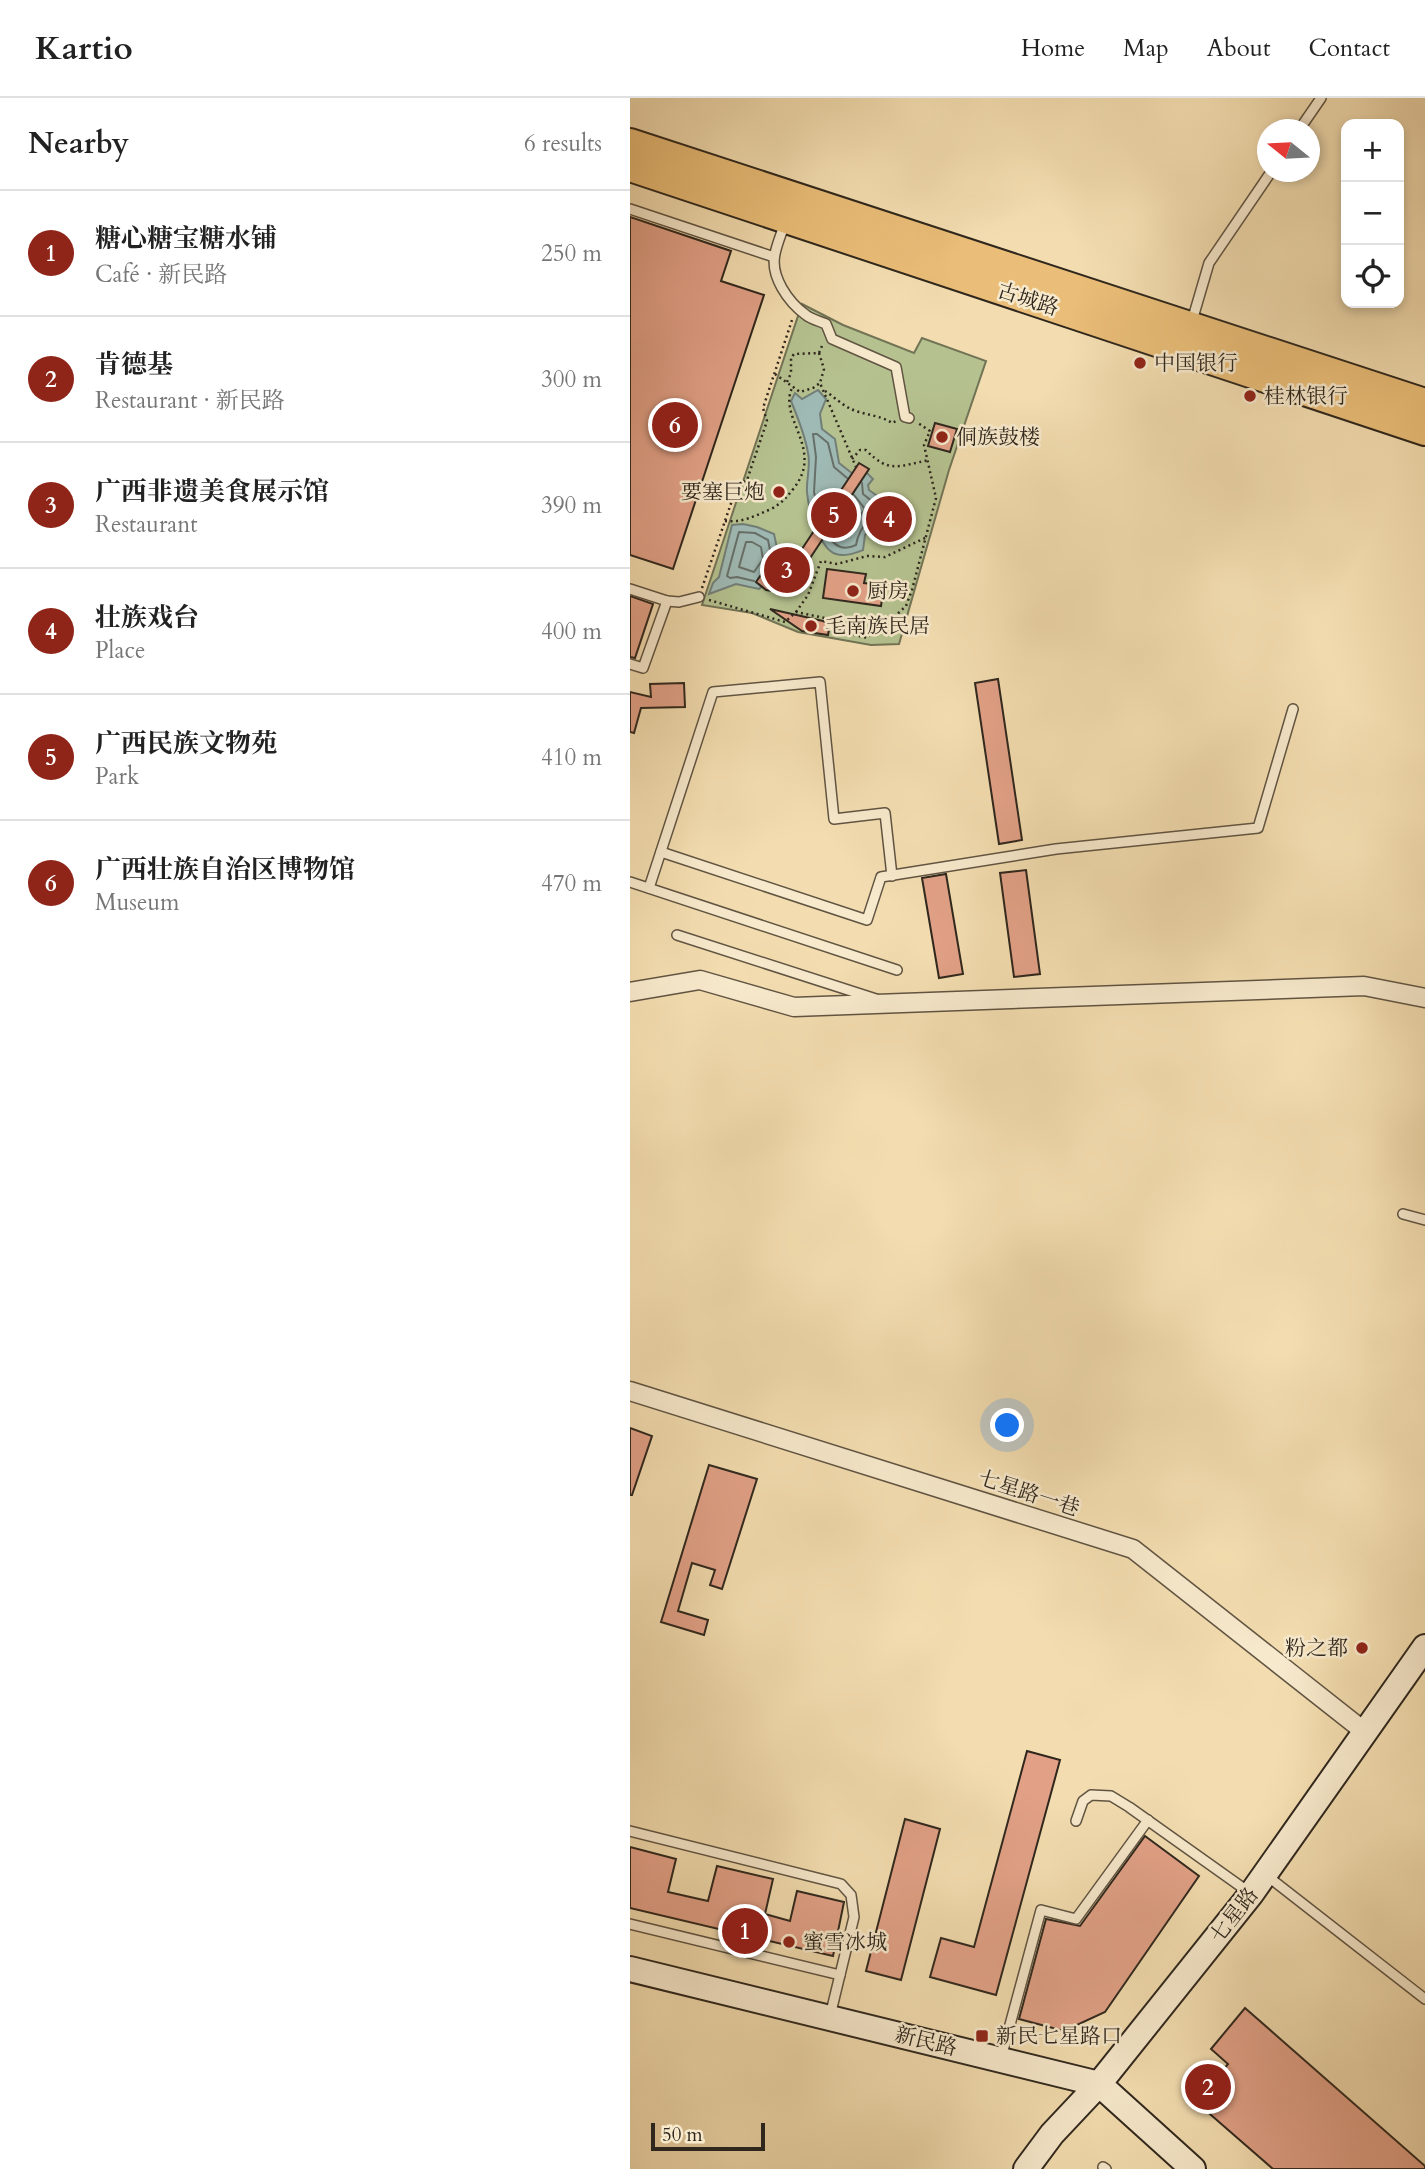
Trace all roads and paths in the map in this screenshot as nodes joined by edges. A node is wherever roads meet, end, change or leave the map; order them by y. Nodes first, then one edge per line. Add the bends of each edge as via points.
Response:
1 (1321, 98) edge
2 (1307, 119) edge
3 (630, 125) edge
4 (630, 143) edge
5 (644, 167) edge
6 (1264, 182) edge
7 (630, 209) edge
8 (786, 219) junction
9 (775, 257) junction
10 (797, 306) junction
11 (1190, 326) junction
12 (828, 330) junction
13 (820, 353) junction
14 (775, 374) junction
15 (787, 382) junction
16 (820, 383) junction
17 (793, 386) junction
18 (824, 390) junction
19 (1425, 403) edge
20 (907, 417) junction
21 (1425, 431) edge
22 (852, 459) junction
23 (929, 460) junction
24 (856, 467) dead end
25 (725, 521) junction
26 (927, 537) junction
27 (630, 589) edge
28 (699, 597) junction
29 (667, 601) junction
30 (796, 612) junction
31 (630, 664) edge
32 (1293, 709) dead end
33 (661, 852) junction
34 (892, 876) junction
35 (630, 882) edge
36 (649, 888) junction
37 (677, 935) dead end
38 (897, 970) dead end
39 (630, 992) edge
40 (1425, 998) edge
41 (891, 1003) junction
42 (1403, 1214) dead end
43 (1425, 1220) edge
44 (630, 1391) edge
45 (1423, 1655) edge
46 (1365, 1732) junction
47 (1148, 1820) junction
48 (1076, 1821) dead end
49 (630, 1831) edge
50 (1258, 1884) junction
51 (630, 1924) edge
52 (630, 1969) edge
53 (840, 1975) junction
54 (1425, 1998) edge
55 (830, 2018) junction
56 (1000, 2059) junction
57 (1099, 2084) junction
58 (1026, 2169) edge
59 (1193, 2169) edge

1 - 2 lane
3 - 5 main road
4 - 5 main road, 古城路
5 - 8 main road, 古城路
5 - 11 main road, 古城路
6 - 11 lane via 1209,263
7 - 9 lane
8 - 9 lane
8 - 21 main road, 古城路
9 - 10 lane via 779,282
10 - 12 lane via 826,324
10 - 14 path
11 - 19 main road, 古城路
12 - 13 path
12 - 20 lane via 832,339 897,366
13 - 15 path via 794,354
13 - 16 path via 824,369
14 - 15 path
14 - 25 path via 764,408 767,421 747,480 737,486
15 - 17 path
16 - 17 path via 800,392
16 - 18 path
17 - 25 path via 788,400 806,457 802,479 780,505 738,523
18 - 20 path via 867,416 892,423
18 - 22 path
20 - 23 path via 930,431 924,445
22 - 23 path via 866,450 883,466
22 - 24 path
23 - 26 path via 936,498
25 - 28 path
26 - 30 path via 885,557 867,556 837,564 821,561
26 - 30 path via 905,606 868,638 841,632 834,620
27 - 29 lane
28 - 29 lane
28 - 30 path via 785,622
29 - 31 lane via 643,668
32 - 34 lane via 1258,828 1056,849
33 - 34 lane via 867,920 881,877
33 - 34 lane via 713,692 820,682 834,819 885,814
33 - 36 lane
35 - 36 lane
36 - 38 lane
37 - 41 lane
39 - 41 street via 700,980 794,1007
40 - 41 street via 1364,986
42 - 43 lane
44 - 46 street, 七星路一巷 via 1133,1549
45 - 46 main road, 七星路
46 - 50 main road, 七星路
47 - 48 lane via 1101,1794 1083,1801
47 - 50 lane
47 - 56 lane via 1076,1919 1041,1910
49 - 53 lane via 841,1884 851,1895 854,1917
50 - 54 lane
50 - 57 main road, 七星路
51 - 53 lane
52 - 55 main road, 新民路
53 - 55 lane
55 - 56 main road, 新民路
56 - 57 main road, 新民路
57 - 58 main road, 七星路
57 - 59 main road, 新民路

